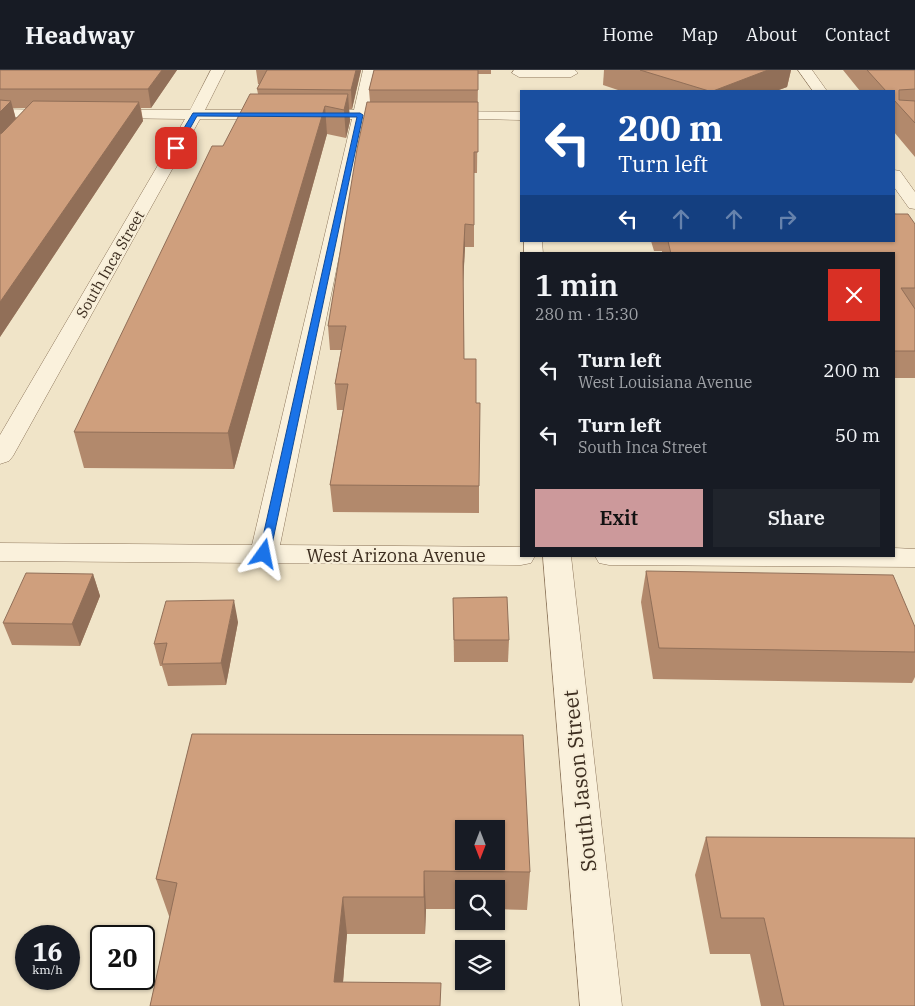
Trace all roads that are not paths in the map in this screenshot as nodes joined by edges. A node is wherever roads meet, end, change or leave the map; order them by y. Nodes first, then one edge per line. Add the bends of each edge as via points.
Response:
1 (218, 70) edge
2 (370, 70) edge
3 (804, 70) edge
4 (519, 71) edge
5 (571, 71) edge
6 (522, 90) edge
7 (574, 90) edge
8 (819, 90) edge
9 (0, 114) edge
10 (32, 114) junction
11 (70, 114) edge
12 (89, 114) edge
13 (195, 114) junction
14 (360, 115) junction
15 (520, 116) edge
16 (19, 128) edge
17 (895, 176) edge
18 (915, 204) edge
19 (0, 456) edge
20 (0, 552) edge
21 (264, 554) junction
22 (520, 556) edge
23 (556, 557) edge
24 (883, 557) edge
25 (915, 558) edge
26 (895, 585) edge
27 (601, 1006) edge

1 - 13 street, South Inca Street
2 - 14 street
3 - 8 street
4 - 5 street
4 - 6 street
5 - 7 street
9 - 10 street
10 - 11 street
10 - 16 street
12 - 13 street
13 - 14 street
13 - 19 street, South Inca Street
14 - 15 street
14 - 21 street
17 - 18 street
20 - 21 street, West Arizona Avenue
21 - 22 street, West Arizona Avenue
23 - 27 street, South Jason Street
24 - 25 street
24 - 26 street

